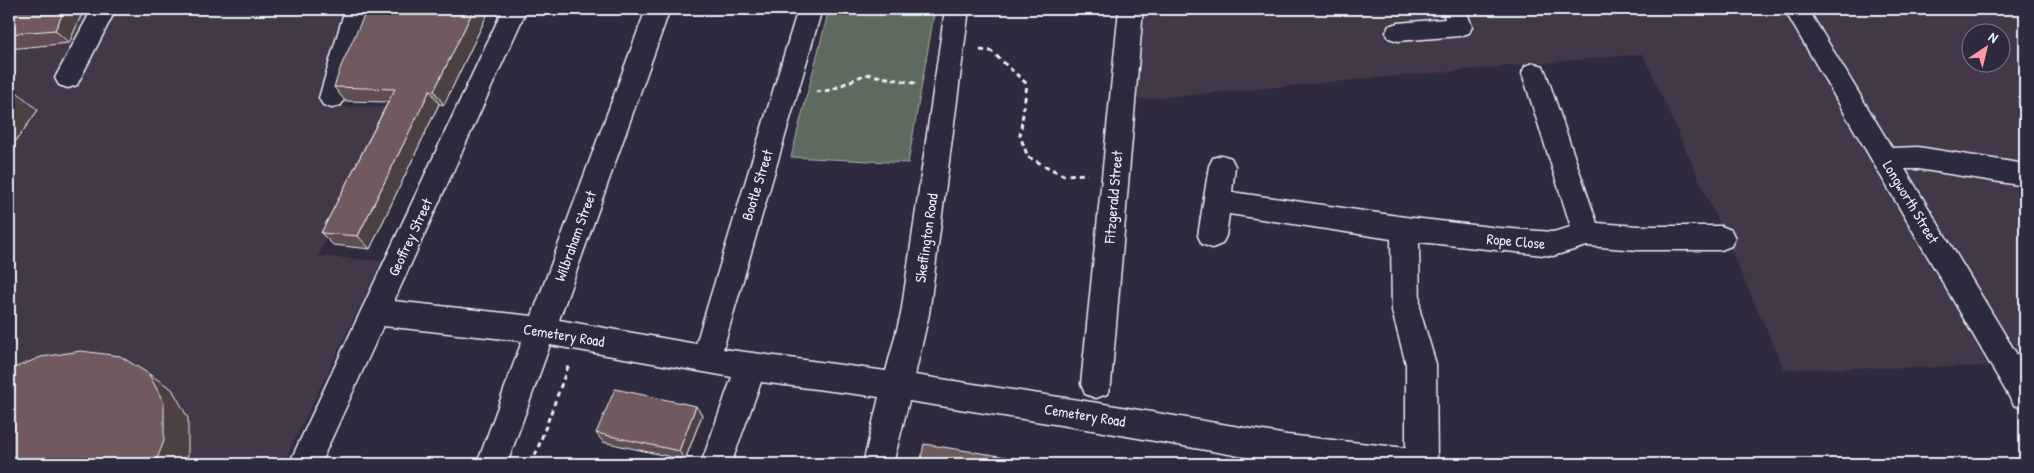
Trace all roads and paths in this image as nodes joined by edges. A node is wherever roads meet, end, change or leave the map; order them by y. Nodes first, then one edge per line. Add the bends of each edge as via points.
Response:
1 (104, 9) edge
2 (357, 9) edge
3 (515, 9) edge
4 (658, 9) edge
5 (957, 9) edge
6 (1131, 9) edge
7 (1454, 9) edge
8 (1796, 9) edge
9 (809, 10) edge
10 (1398, 32) dead end
11 (952, 47) junction
12 (1534, 72) dead end
13 (68, 78) dead end
14 (925, 84) dead end
15 (785, 91) junction
16 (332, 98) dead end
17 (1885, 159) junction
18 (1222, 166) dead end
19 (1115, 174) junction
20 (2025, 175) edge
21 (1217, 202) junction
22 (1405, 229) junction
23 (1588, 234) junction
24 (1212, 236) dead end
25 (1721, 238) dead end
26 (375, 312) junction
27 (540, 330) junction
28 (579, 337) junction
29 (706, 358) junction
30 (751, 367) junction
31 (1096, 384) dead end
32 (899, 386) junction
33 (2025, 395) edge
34 (1287, 457) edge
35 (304, 464) edge
36 (492, 464) edge
37 (532, 464) edge
38 (716, 464) edge
39 (878, 464) edge
40 (1420, 464) edge

1 - 13 street
2 - 16 street
3 - 26 street, Geoffrey Street
4 - 27 street, Wilbraham Street
5 - 11 street, Skeffington Road
6 - 19 street, Fitzgerald Street
7 - 10 street via 1460,26
8 - 17 street, Longworth Street
9 - 15 street, Bootle Street
11 - 19 path via 991,51 1027,84 1020,136 1028,157 1063,174
11 - 32 street, Skeffington Road via 915,314
12 - 23 street
14 - 15 path via 908,84 867,74 828,92
15 - 29 street, Bootle Street
17 - 20 street via 1918,158
17 - 33 street, Longworth Street
18 - 21 street
19 - 31 street, Fitzgerald Street
21 - 22 street, Rope Close
21 - 24 street
22 - 23 street, Rope Close via 1553,244
22 - 40 street via 1406,310 1421,364
23 - 25 street
26 - 27 street, Cemetery Road
26 - 35 street, Geoffrey Street
27 - 28 street, Cemetery Road
27 - 36 street, Wilbraham Street
28 - 29 street, Cemetery Road
28 - 37 path
29 - 30 street, Cemetery Road
30 - 32 street, Cemetery Road
30 - 38 street
32 - 34 street, Cemetery Road via 1098,417
32 - 39 street, Skeffington Road
34 - 40 street, Cemetery Road

